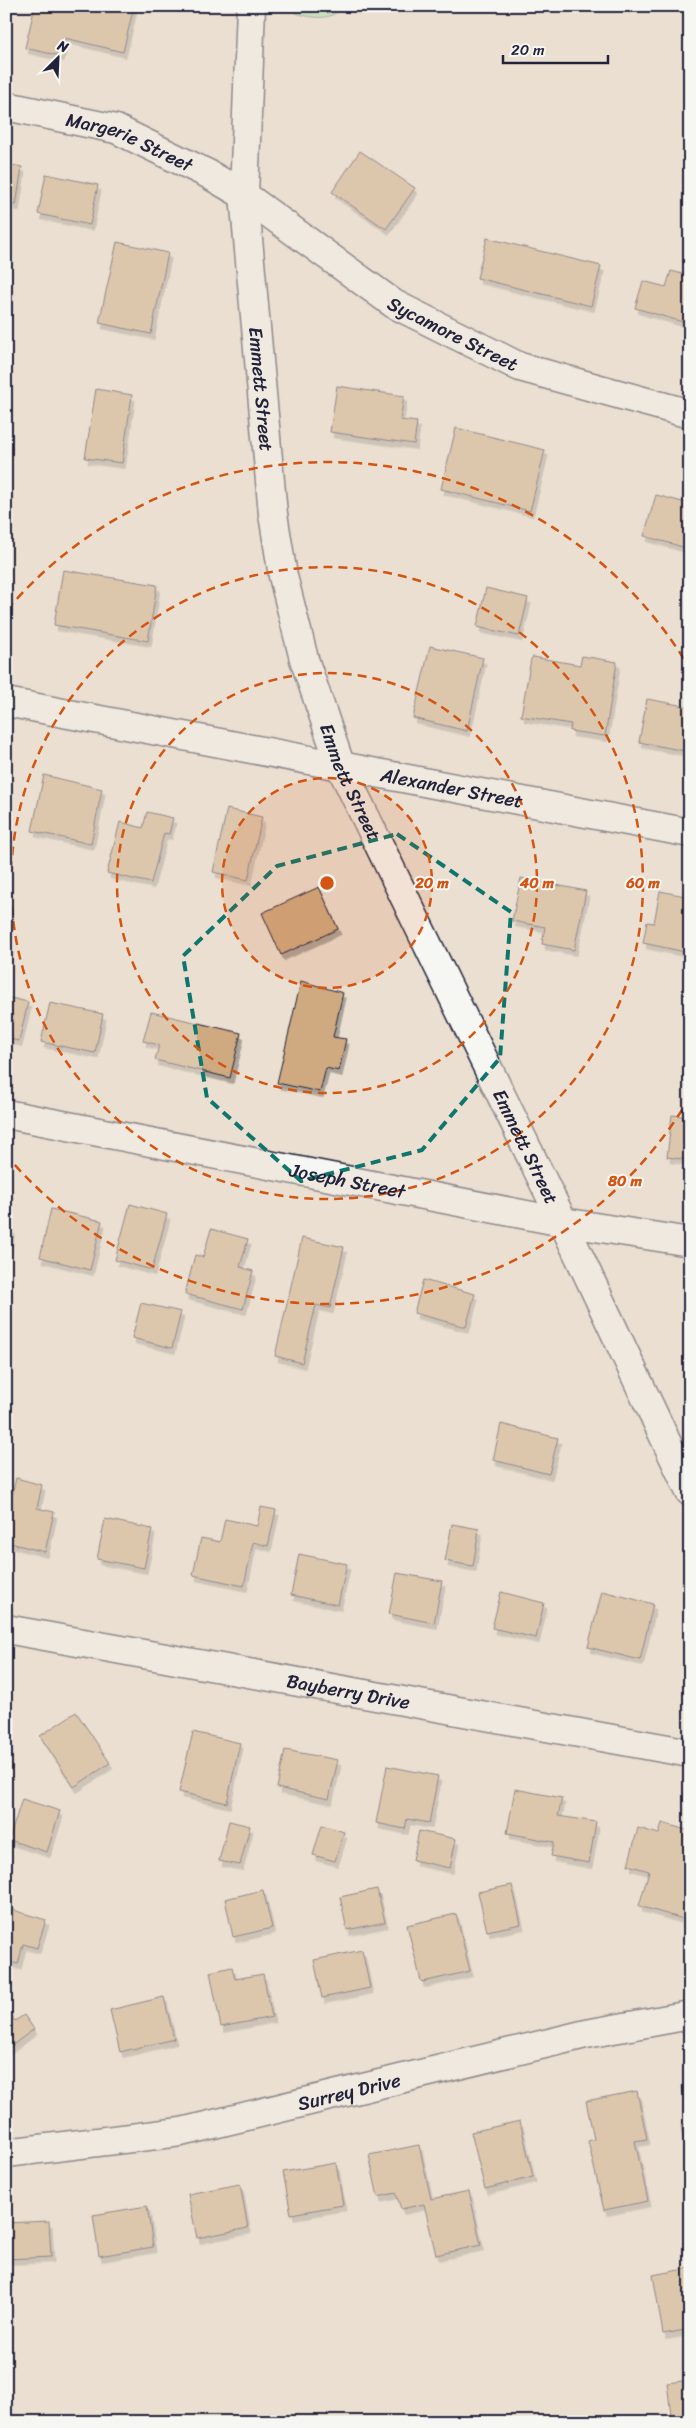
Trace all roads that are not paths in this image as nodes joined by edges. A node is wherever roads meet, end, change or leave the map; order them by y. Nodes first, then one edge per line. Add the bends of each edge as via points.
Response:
1 (252, 6) edge
2 (6, 106) edge
3 (244, 195) junction
4 (690, 414) edge
5 (6, 702) edge
6 (341, 767) junction
7 (690, 833) edge
8 (6, 1114) edge
9 (563, 1222) junction
10 (690, 1242) edge
11 (690, 1492) edge
12 (6, 1628) edge
13 (690, 1753) edge
14 (690, 2015) edge
15 (6, 2153) edge

1 - 3 street, Emmett Street
2 - 3 street, Margerie Street via 116,129
3 - 4 street, Sycamore Street via 394,304 520,367
3 - 6 street, Emmett Street via 272,505 283,576 304,659
5 - 6 street, Alexander Street
6 - 7 street, Alexander Street
6 - 9 street, Emmett Street
8 - 9 street, Joseph Street
9 - 10 street, Joseph Street
9 - 11 street, Emmett Street
12 - 13 street, Bayberry Drive
14 - 15 street, Surrey Drive via 586,2034 181,2132

